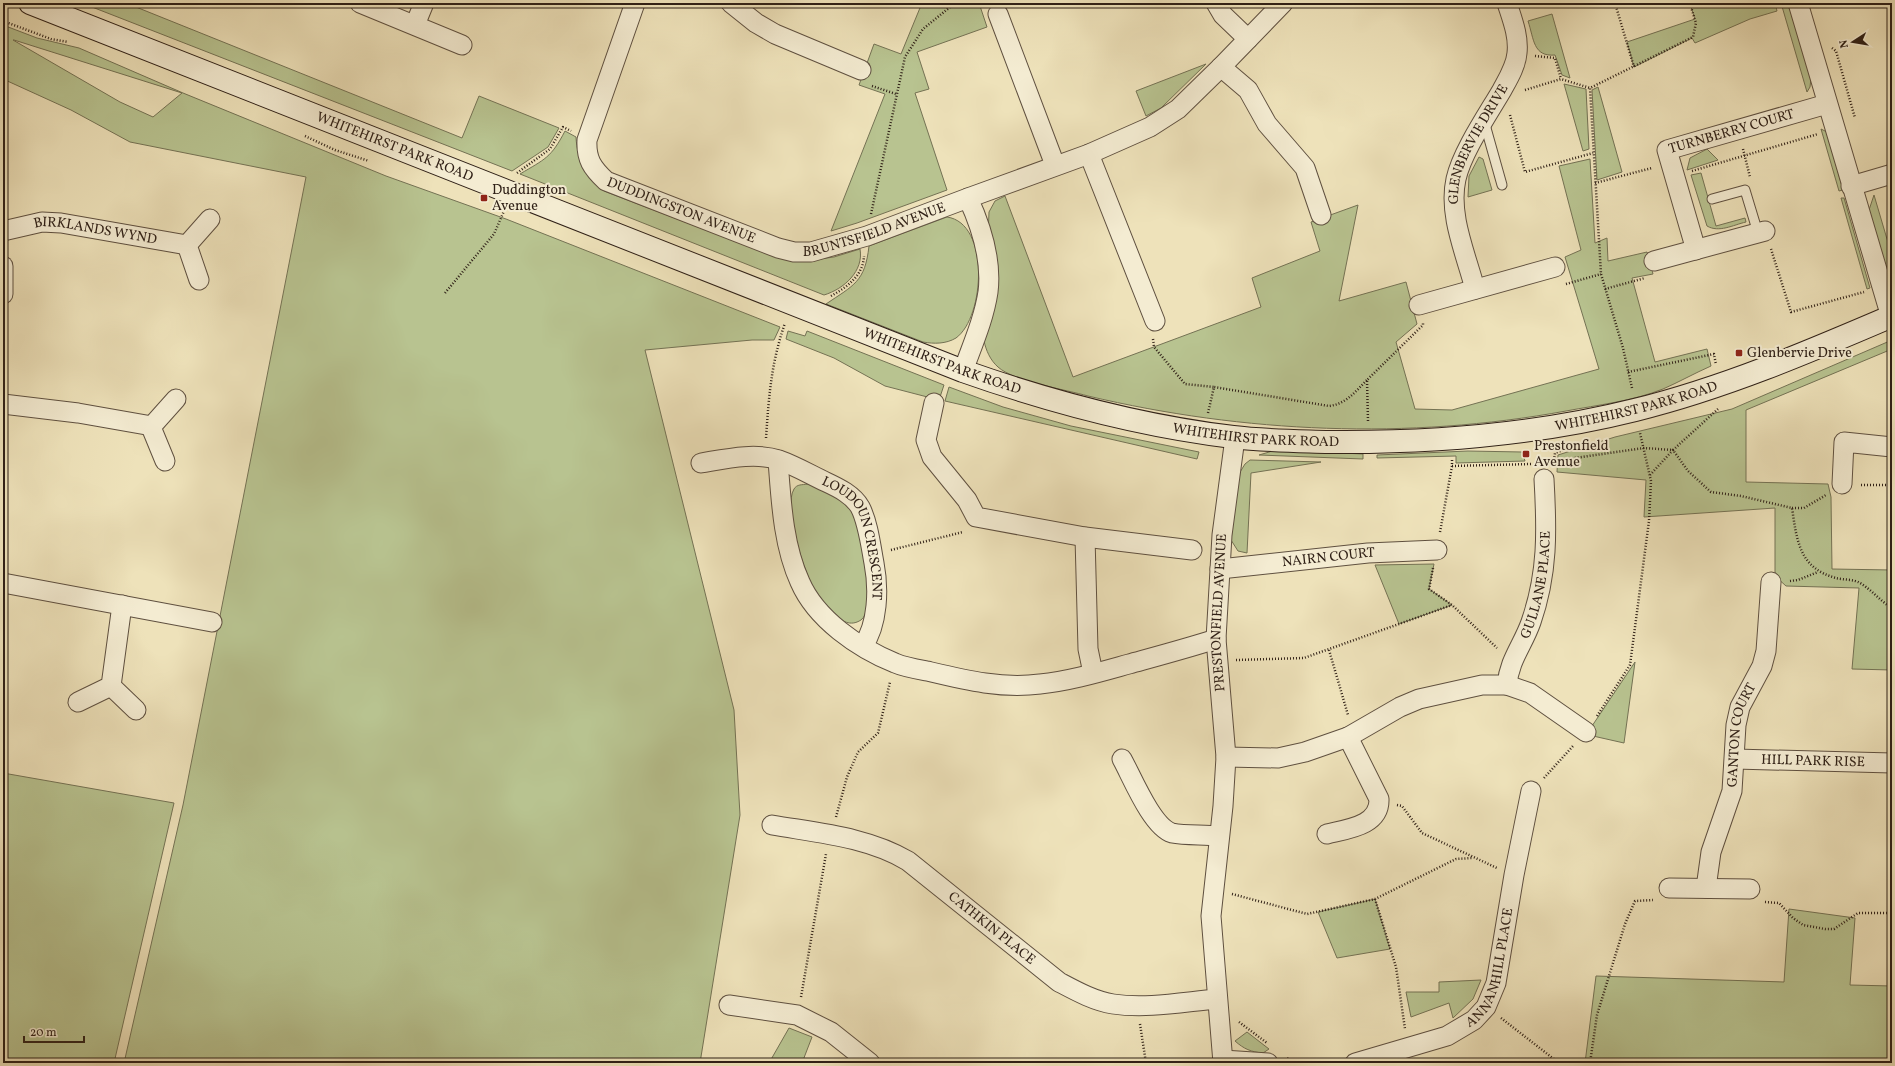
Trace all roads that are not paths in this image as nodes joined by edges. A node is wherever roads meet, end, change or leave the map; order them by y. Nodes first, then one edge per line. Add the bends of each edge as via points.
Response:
1 (30, 3) edge
2 (360, 3) edge
3 (424, 3) edge
4 (635, 3) edge
5 (731, 3) edge
6 (1216, 3) edge
7 (1283, 3) edge
8 (1507, 3) edge
9 (1798, 3) edge
10 (63, 9) edge
11 (998, 14) dead end
12 (415, 25) junction
13 (1248, 39) junction
14 (462, 45) dead end
15 (1221, 68) junction
16 (861, 70) dead end
17 (1827, 104) junction
18 (1484, 121) junction
19 (1089, 154) junction
20 (1055, 165) junction
21 (1892, 174) edge
22 (1502, 185) dead end
23 (1851, 186) junction
24 (968, 198) junction
25 (1712, 199) dead end
26 (1321, 215) dead end
27 (210, 219) dead end
28 (3, 231) edge
29 (1762, 232) joint
30 (187, 246) junction
31 (778, 248) joint
32 (1696, 250) junction
33 (1654, 261) road end
34 (3, 266) edge
35 (1555, 267) dead end
36 (199, 280) dead end
37 (1475, 289) junction
38 (3, 294) edge
39 (1419, 305) road end
40 (1892, 317) edge
41 (1155, 321) road end
42 (963, 371) junction
43 (176, 398) dead end
44 (934, 403) dead end
45 (3, 404) edge
46 (152, 426) junction
47 (1236, 438) junction
48 (1892, 447) edge
49 (778, 460) junction
50 (165, 461) dead end
51 (701, 463) dead end
52 (1544, 479) road end
53 (1842, 484) road end
54 (1085, 537) junction
55 (1192, 550) dead end
56 (1437, 550) road end
57 (1220, 569) junction
58 (3, 582) edge
59 (1771, 582) road end
60 (122, 605) junction
61 (212, 622) dead end
62 (1216, 639) junction
63 (863, 646) junction
64 (1093, 673) junction
65 (1507, 685) junction
66 (111, 686) junction
67 (78, 702) dead end
68 (136, 710) dead end
69 (1586, 732) road end
70 (1348, 737) junction
71 (1226, 757) junction
72 (1122, 759) dead end
73 (1735, 759) junction
74 (1892, 763) edge
75 (1531, 791) road end
76 (772, 825) dead end
77 (1327, 834) dead end
78 (1219, 836) junction
79 (1669, 888) road end
80 (1706, 888) junction
81 (1750, 889) road end
82 (1217, 1002) junction
83 (729, 1004) dead end
84 (1223, 1061) edge
85 (870, 1063) edge
86 (1268, 1063) edge
87 (1355, 1063) edge

1 - 10 street, WHITEHIRST PARK ROAD
2 - 12 street
3 - 12 street
4 - 31 street, DUDDINGSTON AVENUE via 587,140 587,153 596,170 606,181
5 - 16 street via 756,24 775,34
6 - 13 street via 1223,15
7 - 13 street, BRUNTSFIELD AVENUE
8 - 18 street, GLENBERVIE DRIVE via 1517,35 1517,54 1501,97
9 - 17 street
10 - 42 street, WHITEHIRST PARK ROAD via 511,192
11 - 20 street
12 - 14 street
13 - 15 street, BRUNTSFIELD AVENUE
15 - 19 street, BRUNTSFIELD AVENUE via 1172,113 1150,127
15 - 26 street via 1248,90 1268,124 1305,168
17 - 23 street
17 - 32 street, TURNBERRY COURT via 1667,150
18 - 22 lane
18 - 37 street, GLENBERVIE DRIVE via 1456,178 1454,194 1454,214
19 - 20 street, BRUNTSFIELD AVENUE
19 - 41 street
20 - 24 street, BRUNTSFIELD AVENUE
21 - 23 street
23 - 40 street
24 - 31 street, BRUNTSFIELD AVENUE via 843,244 811,252 794,252
24 - 42 street via 982,238 989,272 983,312
25 - 29 lane via 1745,190
27 - 30 street
28 - 30 street, BIRKLANDS WYND via 42,222 61,223
29 - 32 street
30 - 36 street
32 - 33 street
34 - 38 street
35 - 37 street
37 - 39 street
40 - 47 street, WHITEHIRST PARK ROAD via 1720,385 1636,410 1560,426 1489,436 1415,441
42 - 47 street, WHITEHIRST PARK ROAD via 1022,392 1097,413
43 - 46 street
44 - 54 street via 926,440 932,458 967,500 976,517
45 - 46 street
46 - 50 street
47 - 57 street, PRESTONFIELD AVENUE via 1222,535
48 - 53 street via 1844,442
49 - 51 street, LOUDOUN CRESCENT via 756,457
49 - 63 street via 786,533 800,582 814,605 831,623
49 - 63 street, LOUDOUN CRESCENT via 851,496 861,508 873,554 877,594 869,638
52 - 65 street, GULLANE PLACE via 1547,531 1543,574 1530,624 1511,662
54 - 55 street
54 - 64 street via 1088,649
56 - 57 street, NAIRN COURT via 1368,553
57 - 62 street, PRESTONFIELD AVENUE
58 - 60 street
59 - 73 street, GANTON COURT via 1766,651 1762,666 1740,707 1736,725
60 - 61 street
60 - 66 street
62 - 64 street
62 - 71 street, PRESTONFIELD AVENUE
63 - 64 street via 895,663 981,683 1009,686 1040,684
65 - 69 street via 1530,693
65 - 70 street via 1482,685 1419,699
66 - 67 street
66 - 68 street
70 - 71 street via 1305,752 1278,758
70 - 77 street via 1379,799 1377,813 1366,822
71 - 78 street, PRESTONFIELD AVENUE
72 - 78 street via 1150,811 1164,828 1172,832
73 - 74 street, HILL PARK RISE
73 - 80 street, GANTON COURT via 1732,791 1711,852
75 - 87 street, ANNANHILL PLACE via 1496,983 1486,1007 1474,1020 1447,1036
76 - 82 street, CATHKIN PLACE via 865,843 896,854 1059,982 1085,996 1112,1004 1138,1006
78 - 82 street, PRESTONFIELD AVENUE via 1213,889 1212,936
79 - 80 street
80 - 81 street
82 - 84 street, PRESTONFIELD AVENUE
83 - 85 street via 798,1015 831,1032
84 - 86 street

